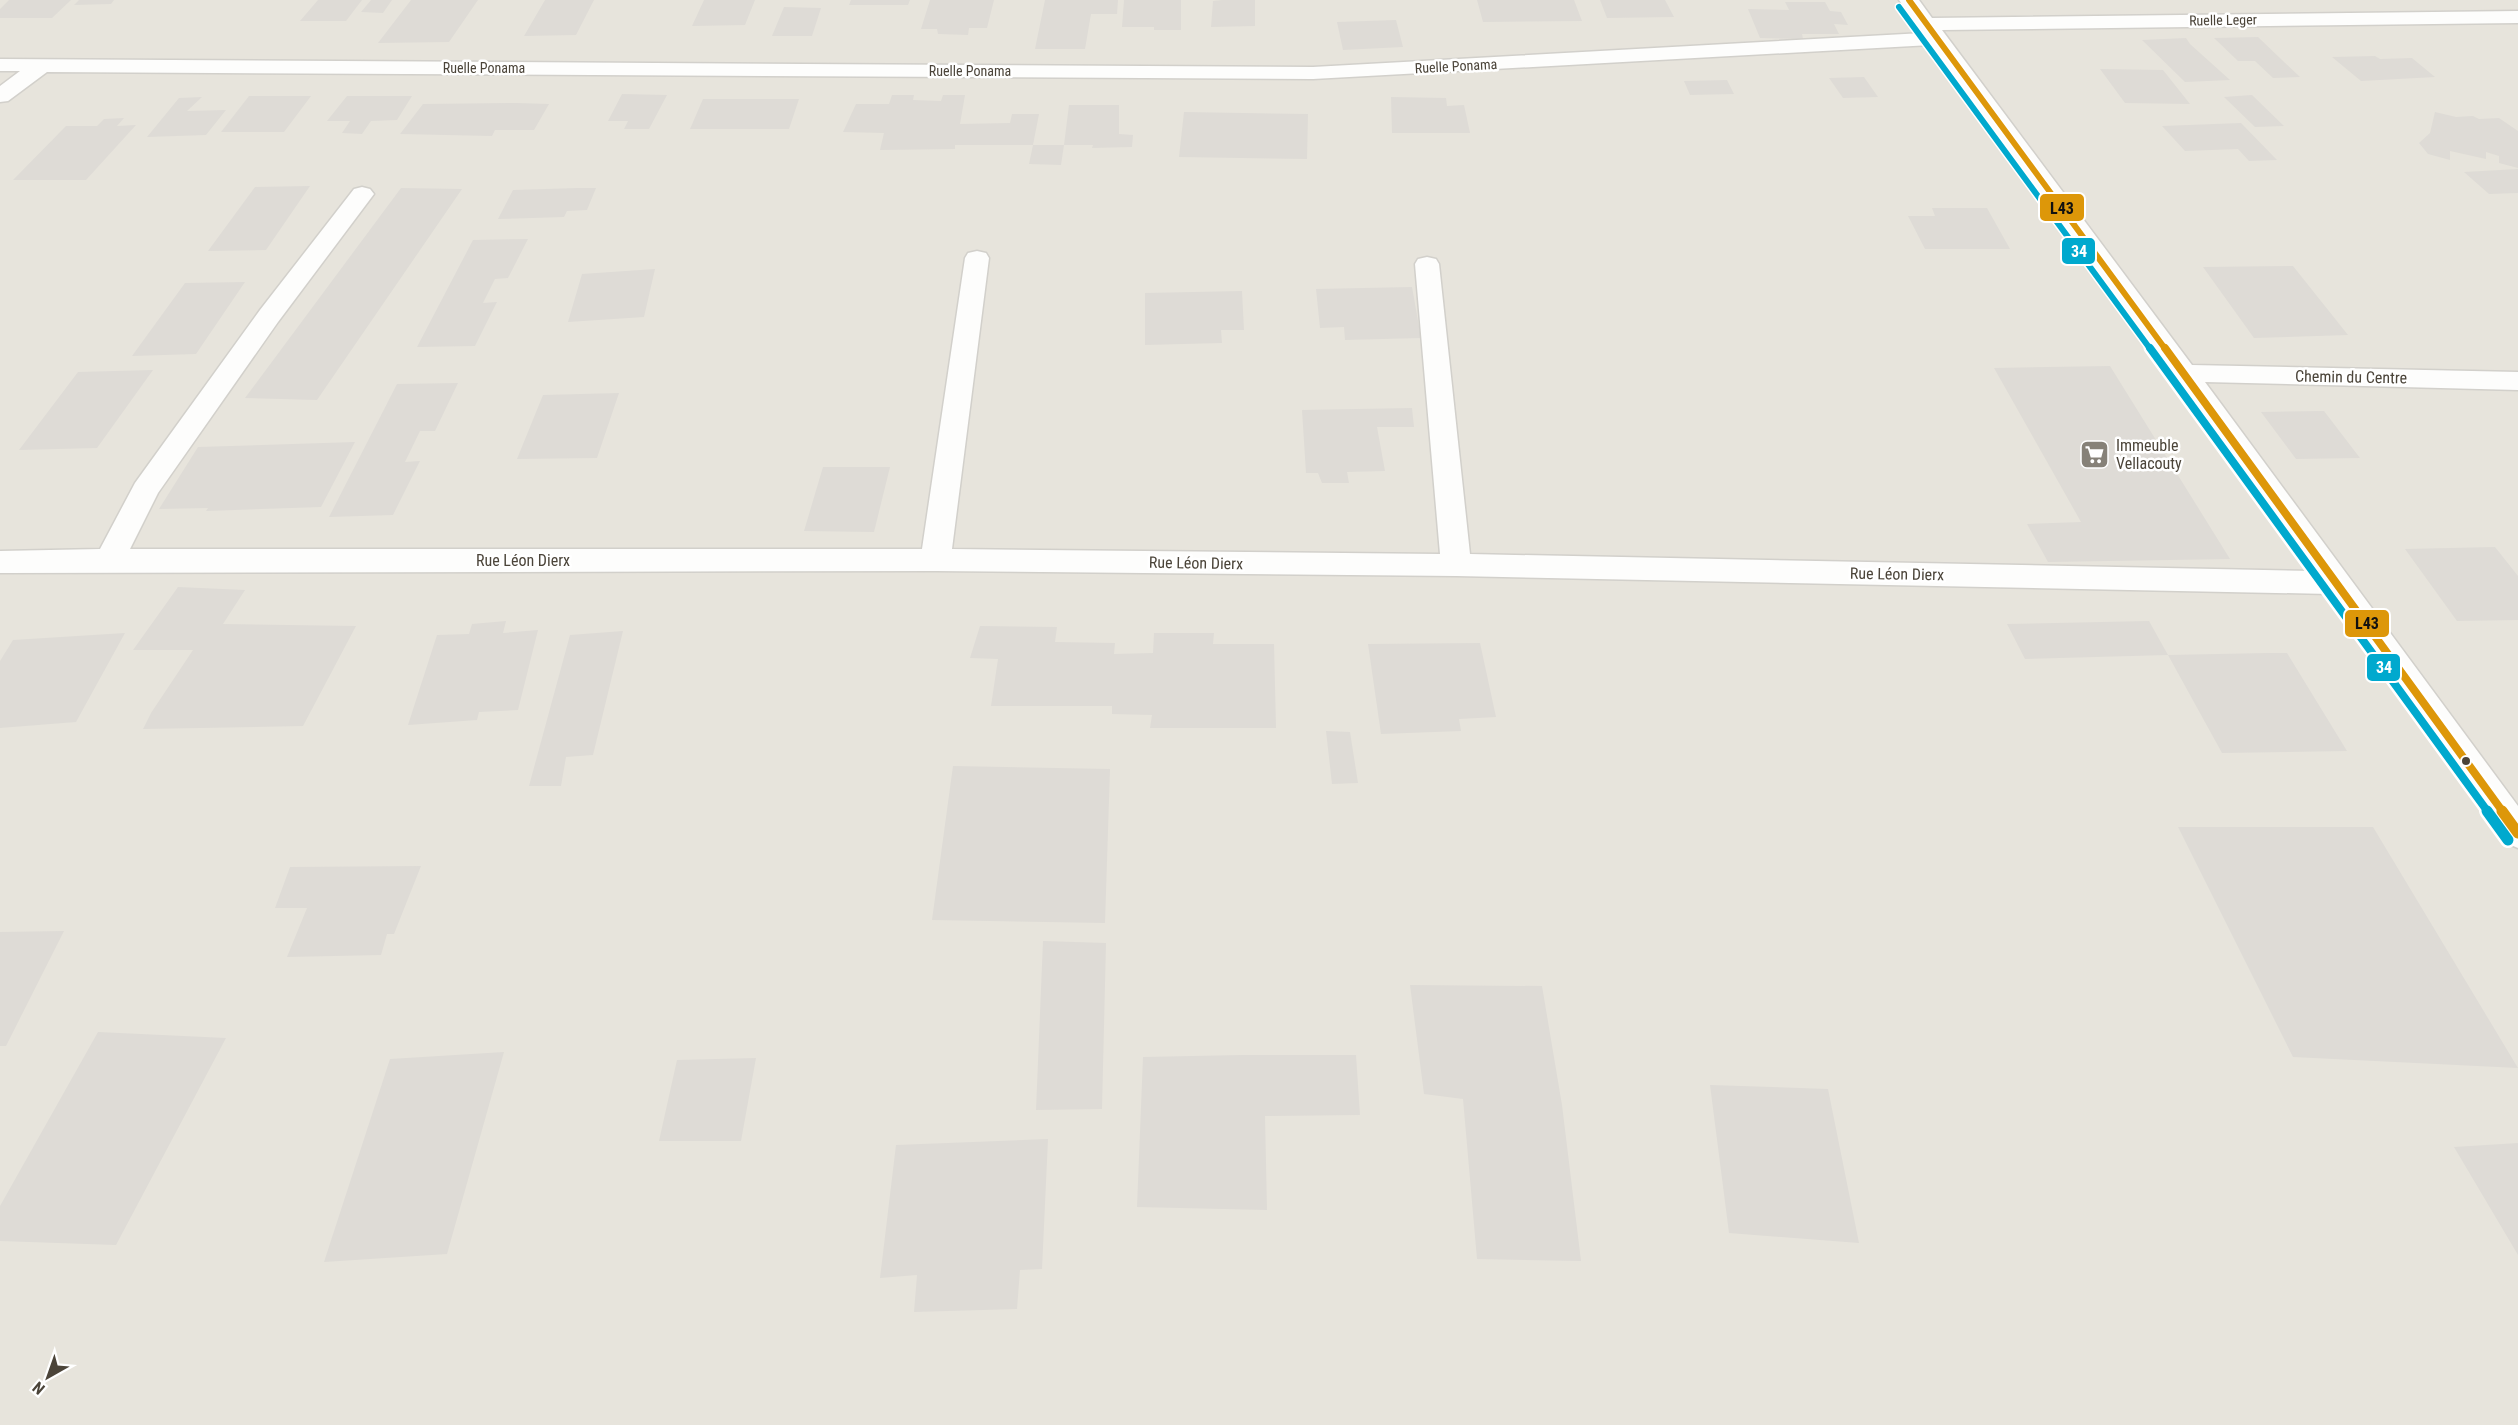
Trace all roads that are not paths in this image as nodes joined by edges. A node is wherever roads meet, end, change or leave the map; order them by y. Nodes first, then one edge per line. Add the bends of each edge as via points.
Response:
1 (1909, 0) edge
2 (2518, 17) edge
3 (1933, 31) junction
4 (0, 65) edge
5 (43, 65) junction
6 (0, 96) edge
7 (362, 194) dead end
8 (977, 258) dead end
9 (1427, 264) dead end
10 (2184, 374) junction
11 (2518, 381) edge
12 (110, 560) junction
13 (936, 560) junction
14 (0, 562) edge
15 (1456, 565) junction
16 (2338, 582) junction
17 (2518, 833) edge

1 - 3 street
2 - 3 street, Ruelle Leger
3 - 5 street, Ruelle Ponama via 1313,73
3 - 10 street
4 - 5 street, Ruelle Ponama
5 - 6 street
7 - 12 street via 268,316 145,490
8 - 13 street
9 - 15 street
10 - 11 street, Chemin du Centre
10 - 16 street
12 - 13 street, Rue Léon Dierx
12 - 14 street, Rue Léon Dierx
13 - 15 street, Rue Léon Dierx
15 - 16 street, Rue Léon Dierx
16 - 17 street

